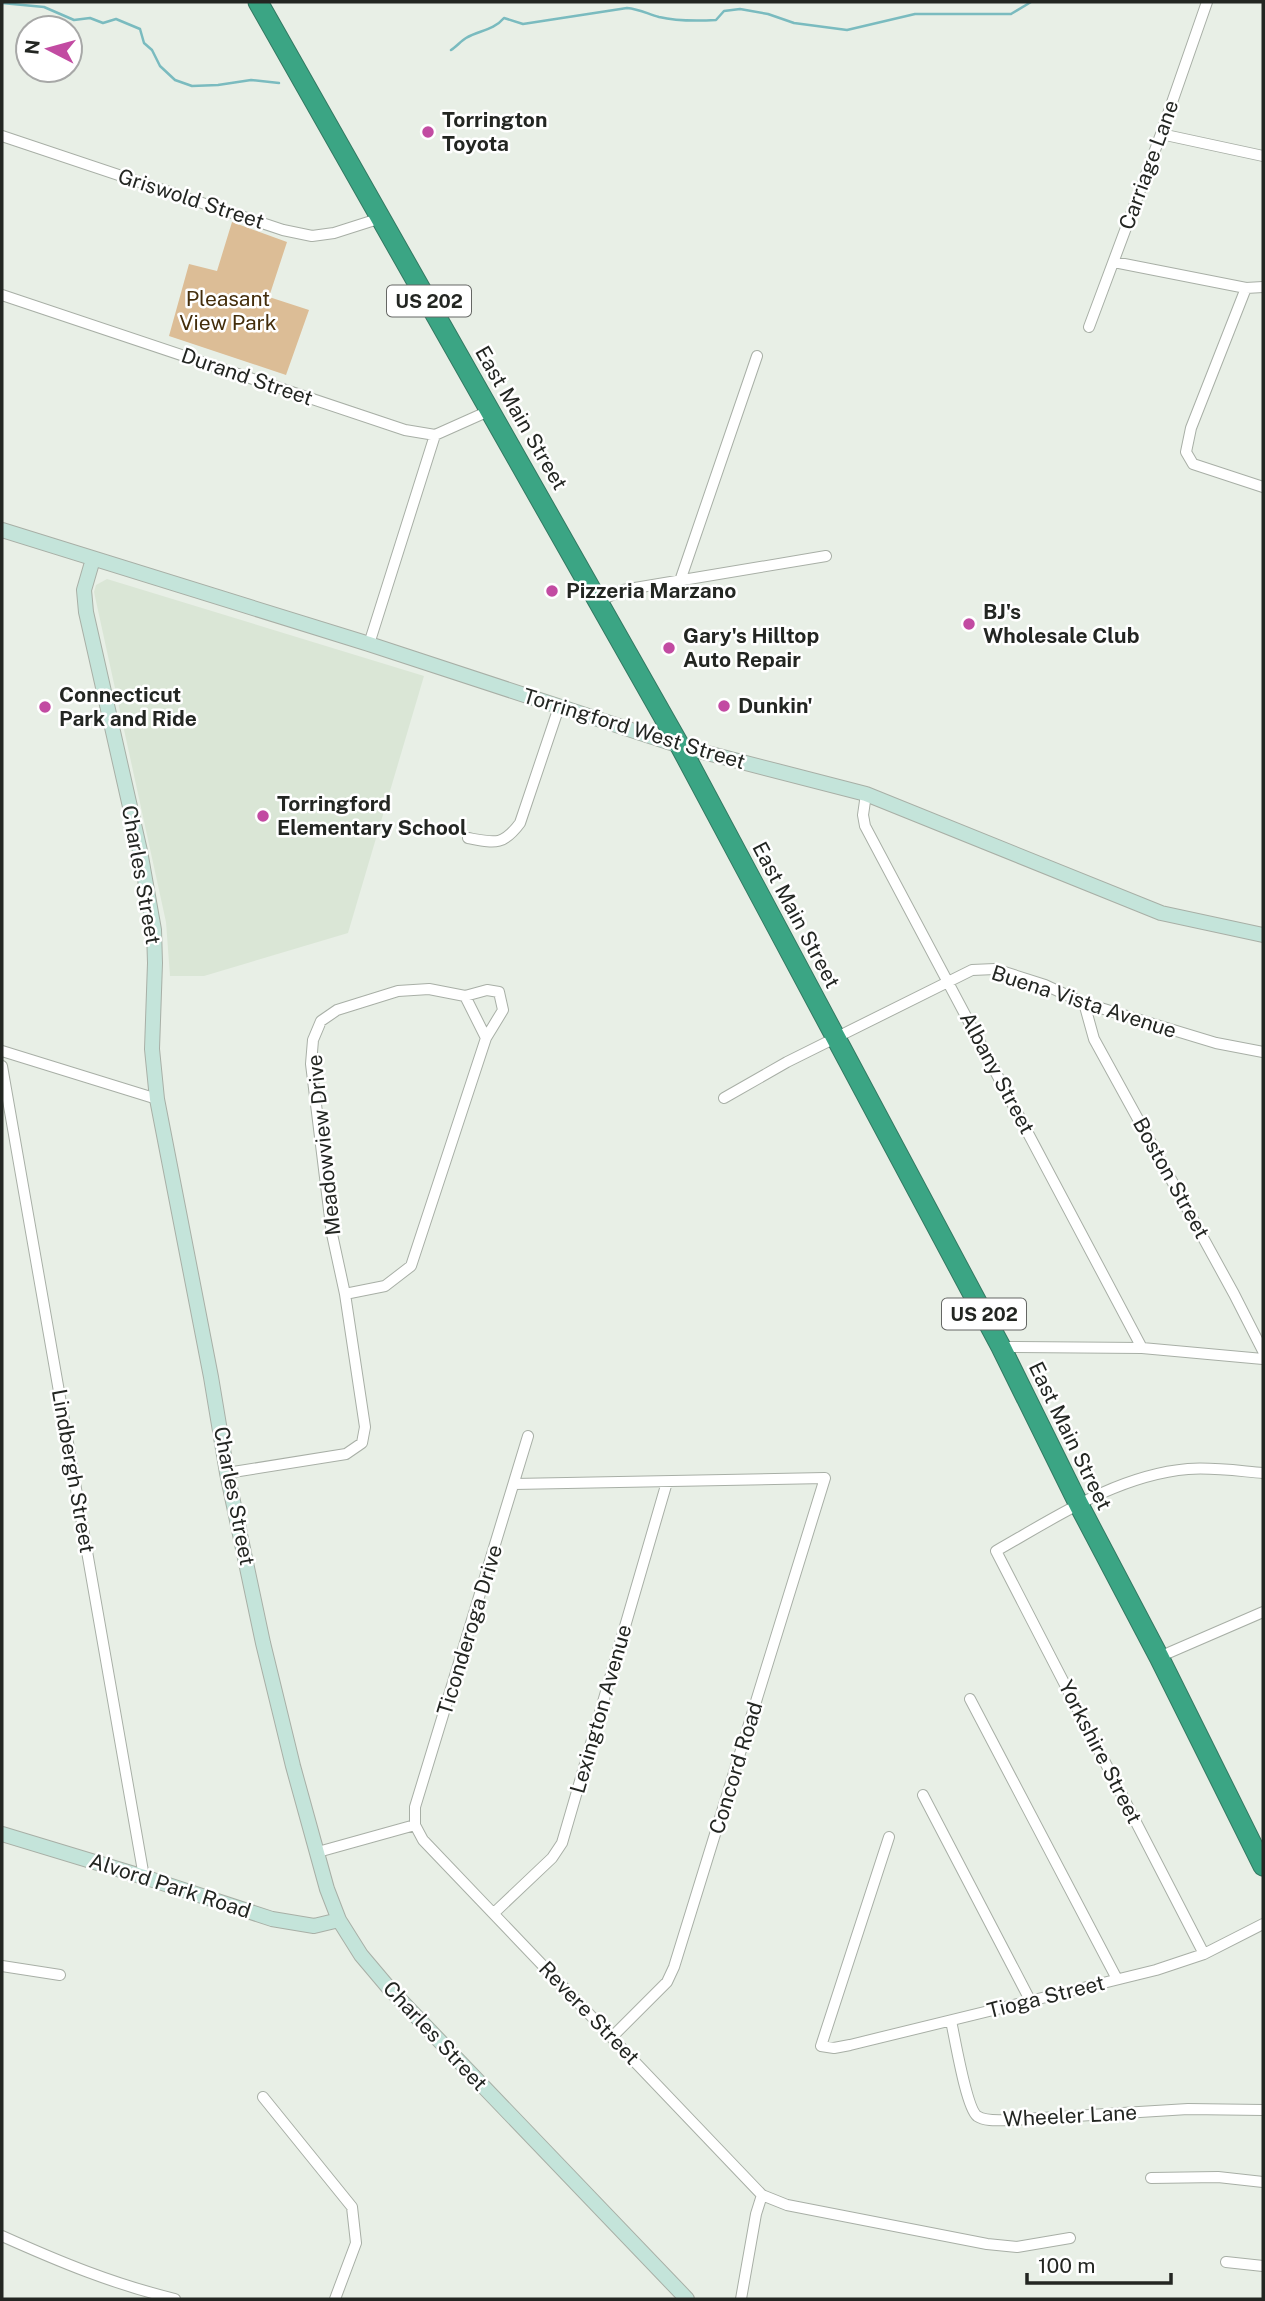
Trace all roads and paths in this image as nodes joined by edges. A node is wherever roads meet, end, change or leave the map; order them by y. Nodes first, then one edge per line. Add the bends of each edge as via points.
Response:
1 (258, 2) edge
2 (1207, 2) edge
3 (1161, 134) junction
4 (2, 136) edge
5 (1263, 156) edge
6 (381, 218) junction
7 (1114, 262) junction
8 (1263, 287) edge
9 (1246, 288) junction
10 (2, 295) edge
11 (1089, 327) dead end
12 (757, 356) dead end
13 (491, 410) junction
14 (435, 435) junction
15 (1263, 487) edge
16 (2, 530) edge
17 (827, 556) dead end
18 (93, 559) junction
19 (681, 578) junction
20 (598, 601) junction
21 (369, 644) junction
22 (559, 707) junction
23 (680, 746) junction
24 (866, 794) junction
25 (468, 838) dead end
26 (1263, 935) edge
27 (949, 982) junction
28 (465, 996) junction
29 (1084, 1003) junction
30 (486, 1038) junction
31 (834, 1038) junction
32 (2, 1051) edge
33 (1263, 1052) edge
34 (2, 1066) edge
35 (724, 1098) dead end
36 (157, 1099) junction
37 (345, 1294) junction
38 (1001, 1348) junction
39 (1142, 1348) junction
40 (1263, 1352) edge
41 (1263, 1359) edge
42 (528, 1436) dead end
43 (227, 1473) junction
44 (1263, 1473) edge
45 (667, 1482) junction
46 (514, 1484) junction
47 (1079, 1505) junction
48 (1263, 1612) edge
49 (1159, 1657) junction
50 (970, 1699) dead end
51 (923, 1795) dead end
52 (415, 1825) junction
53 (2, 1834) edge
54 (1256, 1834) edge
55 (889, 1837) dead end
56 (318, 1852) junction
57 (1263, 1866) edge
58 (144, 1877) junction
59 (494, 1913) junction
60 (339, 1920) junction
61 (1263, 1924) edge
62 (1203, 1954) junction
63 (2, 1966) edge
64 (60, 1975) dead end
65 (1118, 1979) junction
66 (1030, 2000) junction
67 (951, 2021) junction
68 (612, 2037) junction
69 (263, 2097) dead end
70 (1263, 2110) edge
71 (1151, 2178) dead end
72 (1263, 2182) edge
73 (762, 2195) junction
74 (2, 2236) edge
75 (1070, 2238) dead end
76 (1226, 2262) dead end
77 (1263, 2266) edge
78 (175, 2299) edge
79 (335, 2299) edge
80 (687, 2299) edge
81 (741, 2299) edge

1 - 6 highway, East Main Street / US 202
2 - 3 street, Carriage Lane
3 - 5 street
3 - 7 street, Carriage Lane
4 - 6 street, Griswold Street via 283,230 312,236
6 - 13 highway, East Main Street / US 202
7 - 9 street
7 - 11 street, Carriage Lane
8 - 9 street
9 - 15 street via 1186,452 1193,464
10 - 14 street, Durand Street via 405,430
12 - 19 street
13 - 14 street
13 - 20 highway, East Main Street / US 202
14 - 21 street
16 - 18 street, Torringford West Street
17 - 19 street
18 - 21 street, Torringford West Street
18 - 36 street, Charles Street via 84,590 86,612 154,930 152,1049
19 - 20 street via 623,590
20 - 23 highway, East Main Street / US 202
21 - 22 street, Torringford West Street
22 - 23 street, Torringford West Street
22 - 25 street via 520,822 510,836 495,844
23 - 24 street, Torringford West Street
23 - 31 highway, East Main Street / US 202
24 - 26 street, Torringford West Street via 1161,913
24 - 27 street, Albany Street via 865,826
27 - 29 street, Buena Vista Avenue via 972,970 995,969
27 - 31 street, Buena Vista Avenue
27 - 39 street, Albany Street
28 - 30 street
28 - 30 street, Meadowview Drive via 499,992 503,1010
28 - 37 street, Meadowview Drive via 429,989 398,991 337,1010 321,1021 313,1040 311,1064 332,1234
29 - 33 street, Buena Vista Avenue via 1216,1043
29 - 40 street, Boston Street via 1094,1039
30 - 37 street, Meadowview Drive via 411,1266 384,1286
31 - 35 street, Buena Vista Avenue
31 - 38 highway, East Main Street / US 202
32 - 36 street
34 - 58 street, Lindbergh Street
36 - 43 street, Charles Street
37 - 43 street, Meadowview Drive via 365,1427 362,1443 346,1454
38 - 39 street
38 - 47 highway, East Main Street / US 202
39 - 41 street
42 - 46 street, Ticonderoga Drive
43 - 56 street, Charles Street via 263,1643
44 - 47 street via 1189,1468 1138,1477
45 - 46 street
45 - 59 street, Lexington Avenue via 562,1843
45 - 68 street, Concord Road via 825,1478 674,1967 667,1982
46 - 52 street, Ticonderoga Drive via 415,1807
47 - 49 highway, East Main Street / US 202
47 - 62 street, Yorkshire Street via 996,1551
48 - 49 street
49 - 54 highway, East Main Street / US 202
50 - 65 street
51 - 66 street
52 - 56 street
52 - 59 street, Revere Street via 423,1840
53 - 58 street, Alvord Park Road
54 - 57 highway, East Main Street / US 202
55 - 67 street, Tioga Street via 821,2046 850,2045
56 - 60 street, Charles Street
58 - 60 street, Alvord Park Road via 272,1919 314,1926
59 - 68 street, Revere Street
60 - 80 street, Charles Street via 388,1987
61 - 62 street, Tioga Street
62 - 65 street, Tioga Street
63 - 64 street
65 - 66 street, Tioga Street
66 - 67 street, Tioga Street
67 - 70 street, Wheeler Lane via 970,2104 984,2119
68 - 73 street, Revere Street
69 - 79 street via 352,2207 356,2243
71 - 72 street
73 - 75 street via 787,2205 987,2244 1017,2247
73 - 81 street
74 - 78 street via 113,2283
76 - 77 street

